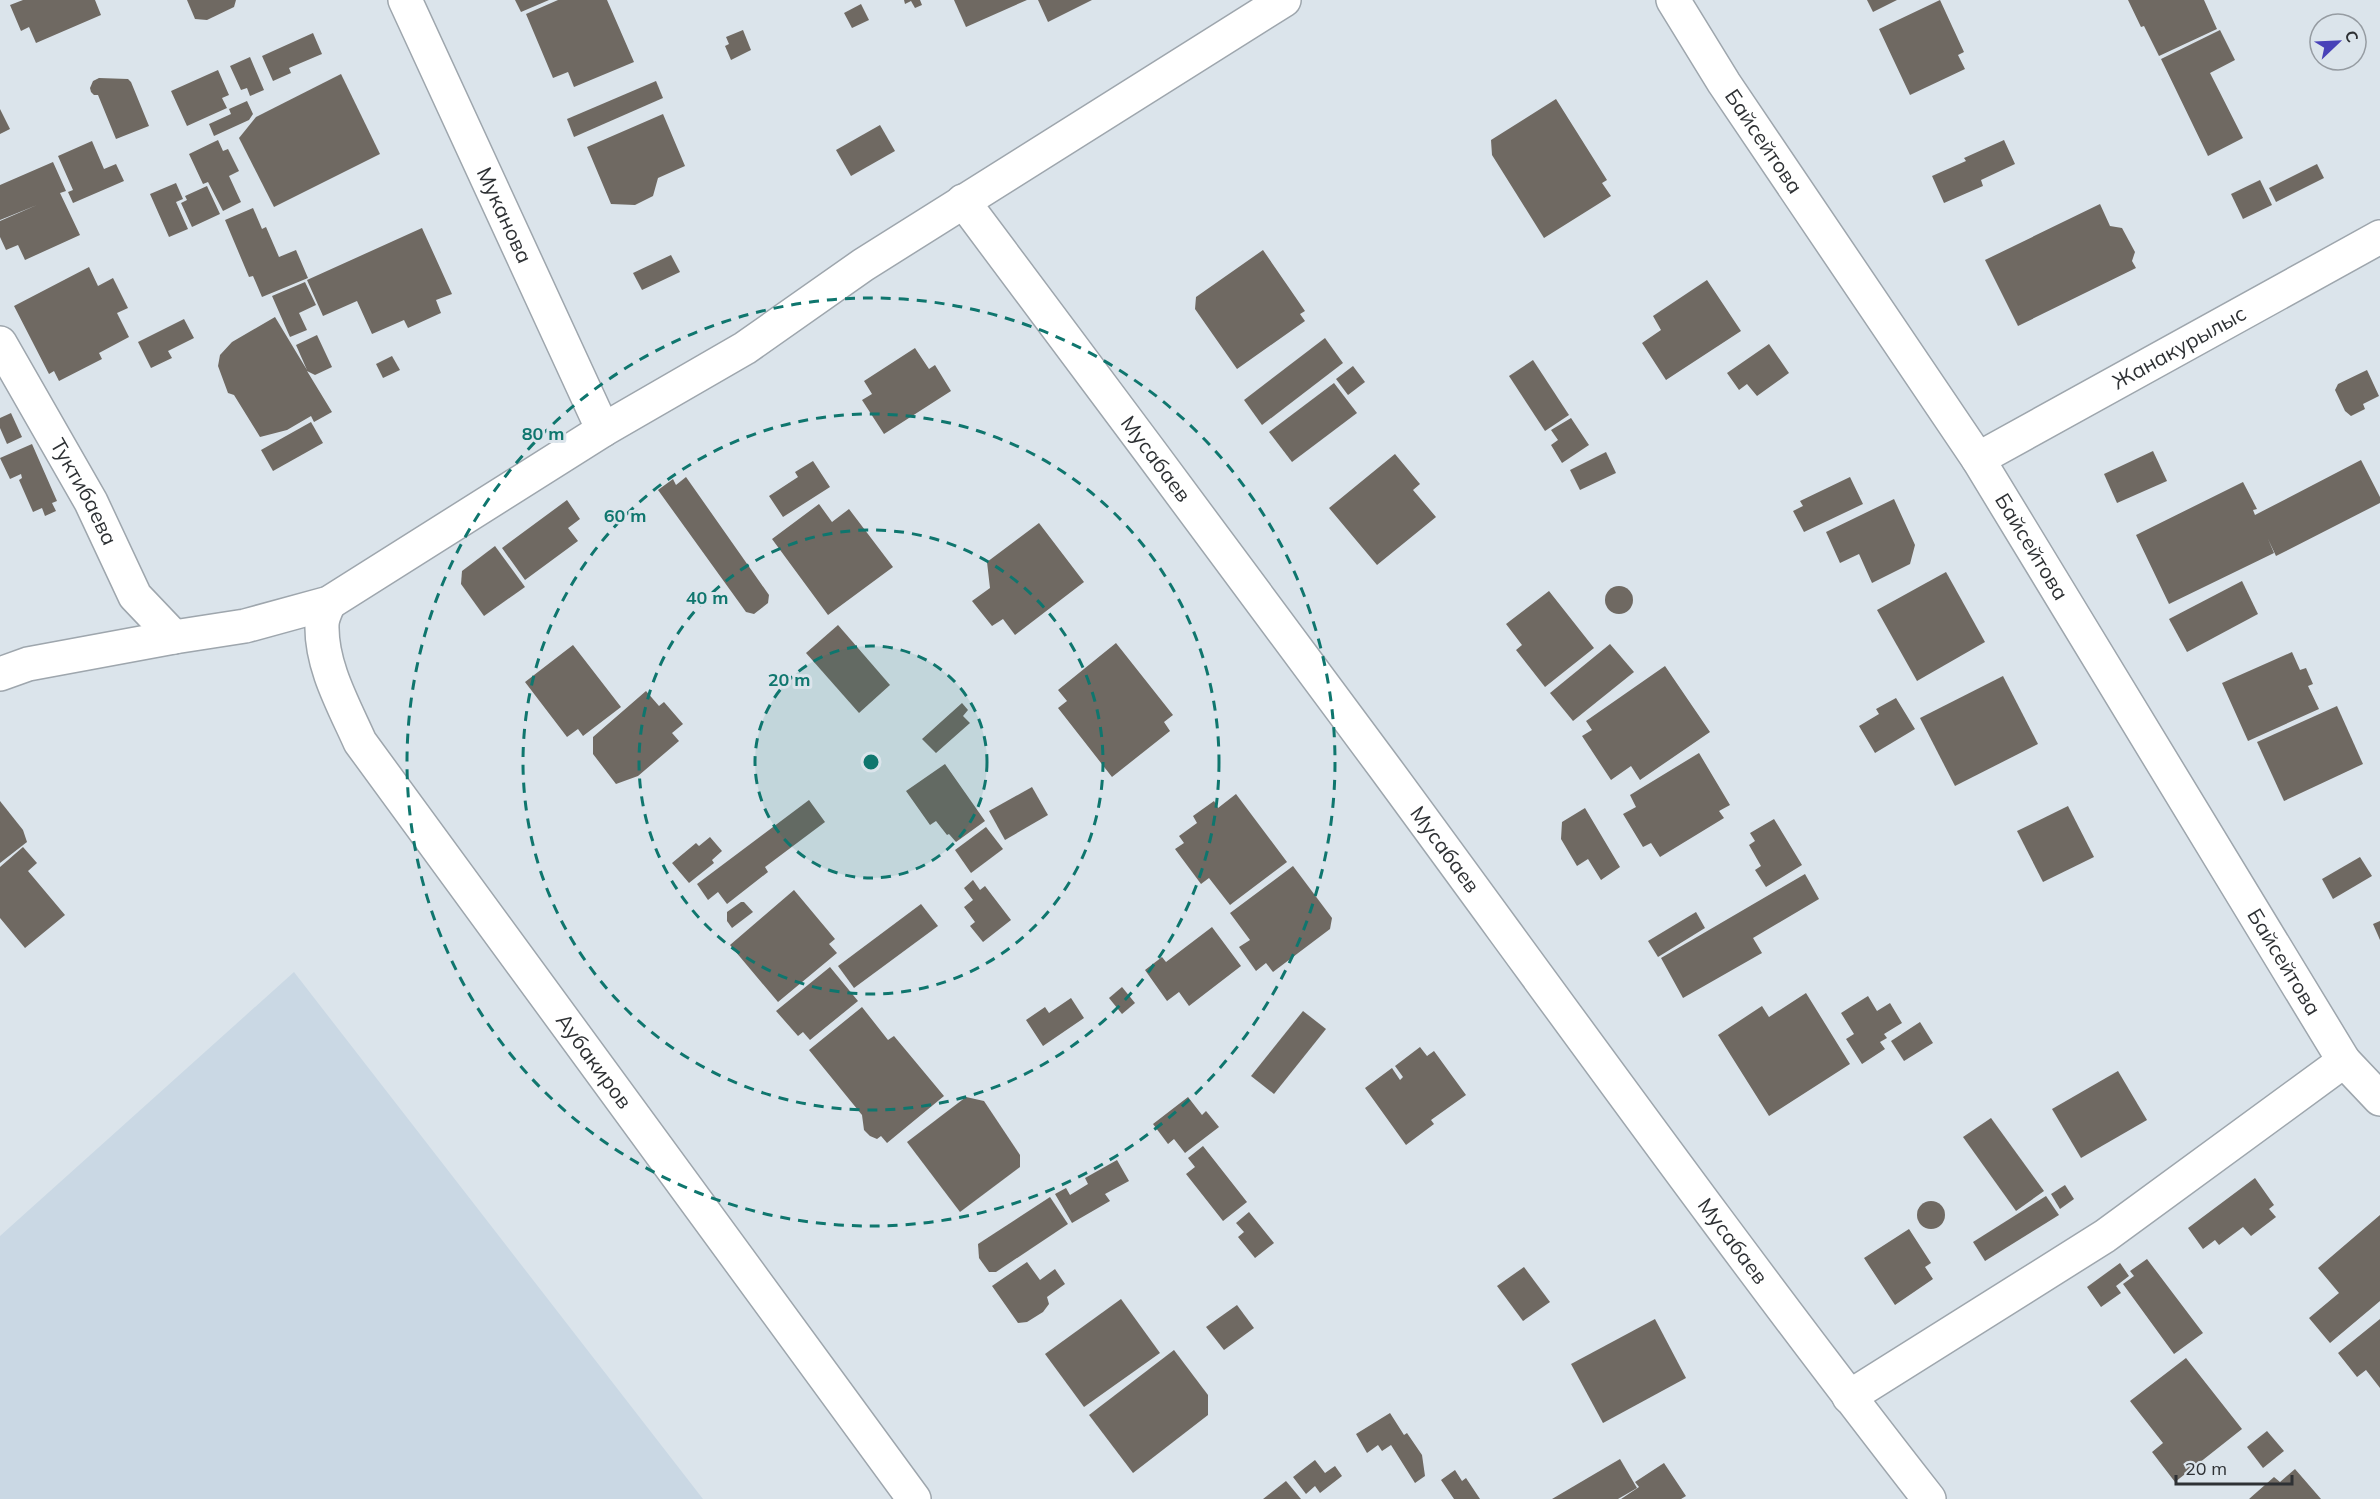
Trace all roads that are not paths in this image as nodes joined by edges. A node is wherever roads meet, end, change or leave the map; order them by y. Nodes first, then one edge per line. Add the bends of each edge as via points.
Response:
1 (405, 0) edge
2 (1284, 0) edge
3 (1673, 0) edge
4 (963, 201) junction
5 (2380, 237) edge
6 (0, 343) edge
7 (603, 430) junction
8 (1977, 459) junction
9 (329, 603) junction
10 (174, 637) junction
11 (0, 674) edge
12 (2344, 1061) junction
13 (2380, 1099) edge
14 (1849, 1397) junction
15 (915, 1499) edge
16 (1929, 1499) edge

1 - 7 street, Муканова
2 - 4 street
3 - 8 street, Байсейтова via 1724,83
4 - 7 street via 745,348
4 - 14 street, Мусабаев
5 - 8 street, Жанакурылыс
6 - 10 street, Туктибаева via 91,502 135,596
7 - 9 street
8 - 12 street, Байсейтова
9 - 10 street via 245,626
9 - 15 street, Аубакиров via 322,624 326,658 360,742
10 - 11 street via 28,664
12 - 13 street, Байсейтова
12 - 14 street via 2105,1236
14 - 16 street, Мусабаев

